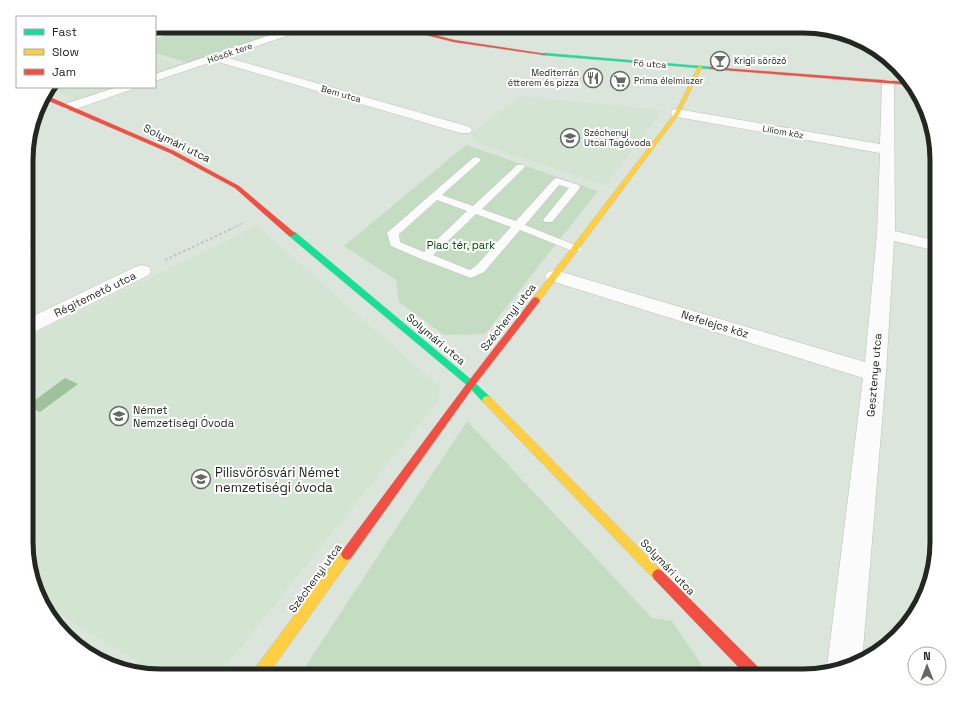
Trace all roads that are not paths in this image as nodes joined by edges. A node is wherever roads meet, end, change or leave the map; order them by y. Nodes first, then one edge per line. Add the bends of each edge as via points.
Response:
1 (287, 33) edge
2 (423, 33) edge
3 (216, 58) junction
4 (700, 67) junction
5 (156, 78) edge
6 (899, 83) edge
7 (126, 88) edge
8 (49, 99) edge
9 (70, 107) junction
10 (677, 113) junction
11 (465, 130) dead end
12 (888, 150) junction
13 (476, 160) dead end
14 (520, 167) dead end
15 (436, 196) junction
16 (475, 210) junction
17 (548, 220) dead end
18 (518, 226) junction
19 (886, 234) junction
20 (930, 244) edge
21 (576, 249) junction
22 (425, 257) junction
23 (142, 271) road end
24 (555, 276) junction
25 (33, 324) edge
26 (875, 373) junction
27 (471, 384) junction
28 (844, 662) edge
29 (263, 669) edge
30 (750, 669) edge

1 - 3 street, Hősök tere
2 - 4 street, Fő utca via 469,44 530,53
3 - 5 street, Hősök tere
3 - 11 street, Bem utca
4 - 6 street, Fő utca
4 - 10 street, Széchenyi utca
6 - 12 street, Gesztenye utca
7 - 9 street
8 - 9 street, Solymári utca
9 - 27 street, Solymári utca via 172,152 237,187
10 - 12 street, Liliom köz
10 - 21 street, Széchenyi utca
12 - 19 street, Gesztenye utca
13 - 15 lane
14 - 16 lane
15 - 16 lane
15 - 22 lane via 393,233 395,244
16 - 18 lane
16 - 22 lane
17 - 18 lane via 575,187 557,181
18 - 21 lane
18 - 22 lane via 480,269 471,274
19 - 20 street
19 - 26 street, Gesztenye utca
21 - 24 street, Széchenyi utca
23 - 25 street, Régitemető utca
24 - 26 street, Nefelejcs köz
24 - 27 street, Széchenyi utca
26 - 28 street, Gesztenye utca
27 - 29 street, Széchenyi utca
27 - 30 street, Solymári utca

